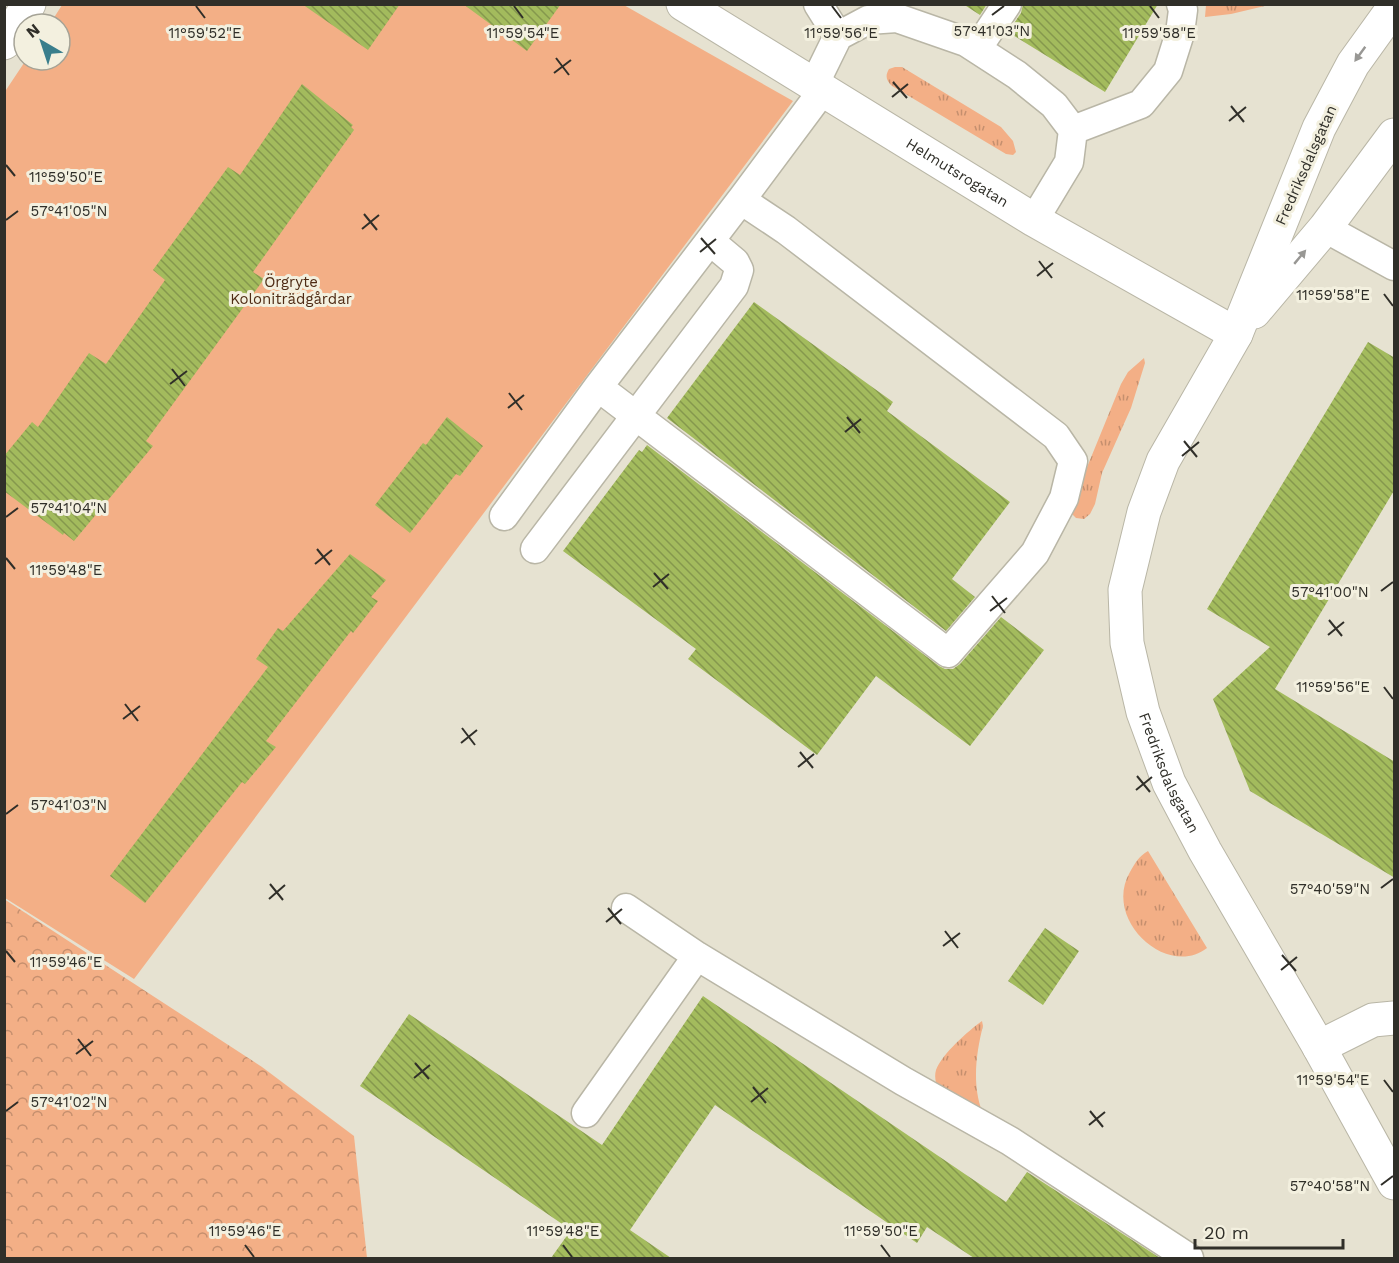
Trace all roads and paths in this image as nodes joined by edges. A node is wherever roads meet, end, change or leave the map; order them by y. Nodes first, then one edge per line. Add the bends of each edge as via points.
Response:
1 (29, 4) edge
2 (818, 4) edge
3 (1007, 4) edge
4 (1181, 4) edge
5 (694, 7) edge
6 (1395, 7) edge
7 (838, 36) junction
8 (4, 44) edge
9 (977, 49) junction
10 (818, 88) junction
11 (1073, 130) junction
12 (1395, 135) edge
13 (741, 200) junction
14 (1034, 220) junction
15 (1325, 228) junction
16 (710, 241) junction
17 (1395, 266) edge
18 (1236, 334) junction
19 (598, 387) junction
20 (636, 417) junction
21 (504, 516) dead end
22 (535, 549) dead end
23 (626, 908) dead end
24 (697, 956) junction
25 (1395, 1018) edge
26 (1318, 1047) junction
27 (586, 1113) dead end
28 (1395, 1183) edge
29 (1189, 1258) edge

1 - 8 street
2 - 7 lane
3 - 9 lane
4 - 11 lane via 1180,33 1168,71 1141,104
5 - 10 street, Helmutsrogatan
6 -> 18 street, Fredriksdalsgatan via 1353,64 1319,128
7 - 9 lane via 868,20 897,18
7 - 10 lane
9 - 11 lane via 1054,105
10 - 13 lane
10 - 14 street, Helmutsrogatan
11 - 14 lane via 1069,162
12 - 15 street, Fredriksdalsgatan
13 - 16 lane
13 - 20 lane via 1056,436 1073,461 1064,498 1035,553 948,653
14 - 18 street, Helmutsrogatan
15 - 17 lane
18 -> 15 street, Fredriksdalsgatan
16 - 19 lane
16 - 20 lane via 735,262 739,270 734,286
18 - 26 street, Fredriksdalsgatan via 1163,461 1144,512 1125,590 1127,643 1143,712 1169,783 1204,852
19 - 20 lane
19 - 21 lane
20 - 22 lane
23 - 24 lane
24 - 27 lane
24 - 29 lane via 903,1082 1010,1141
25 - 26 street via 1373,1020
26 - 28 street, Fredriksdalsgatan

